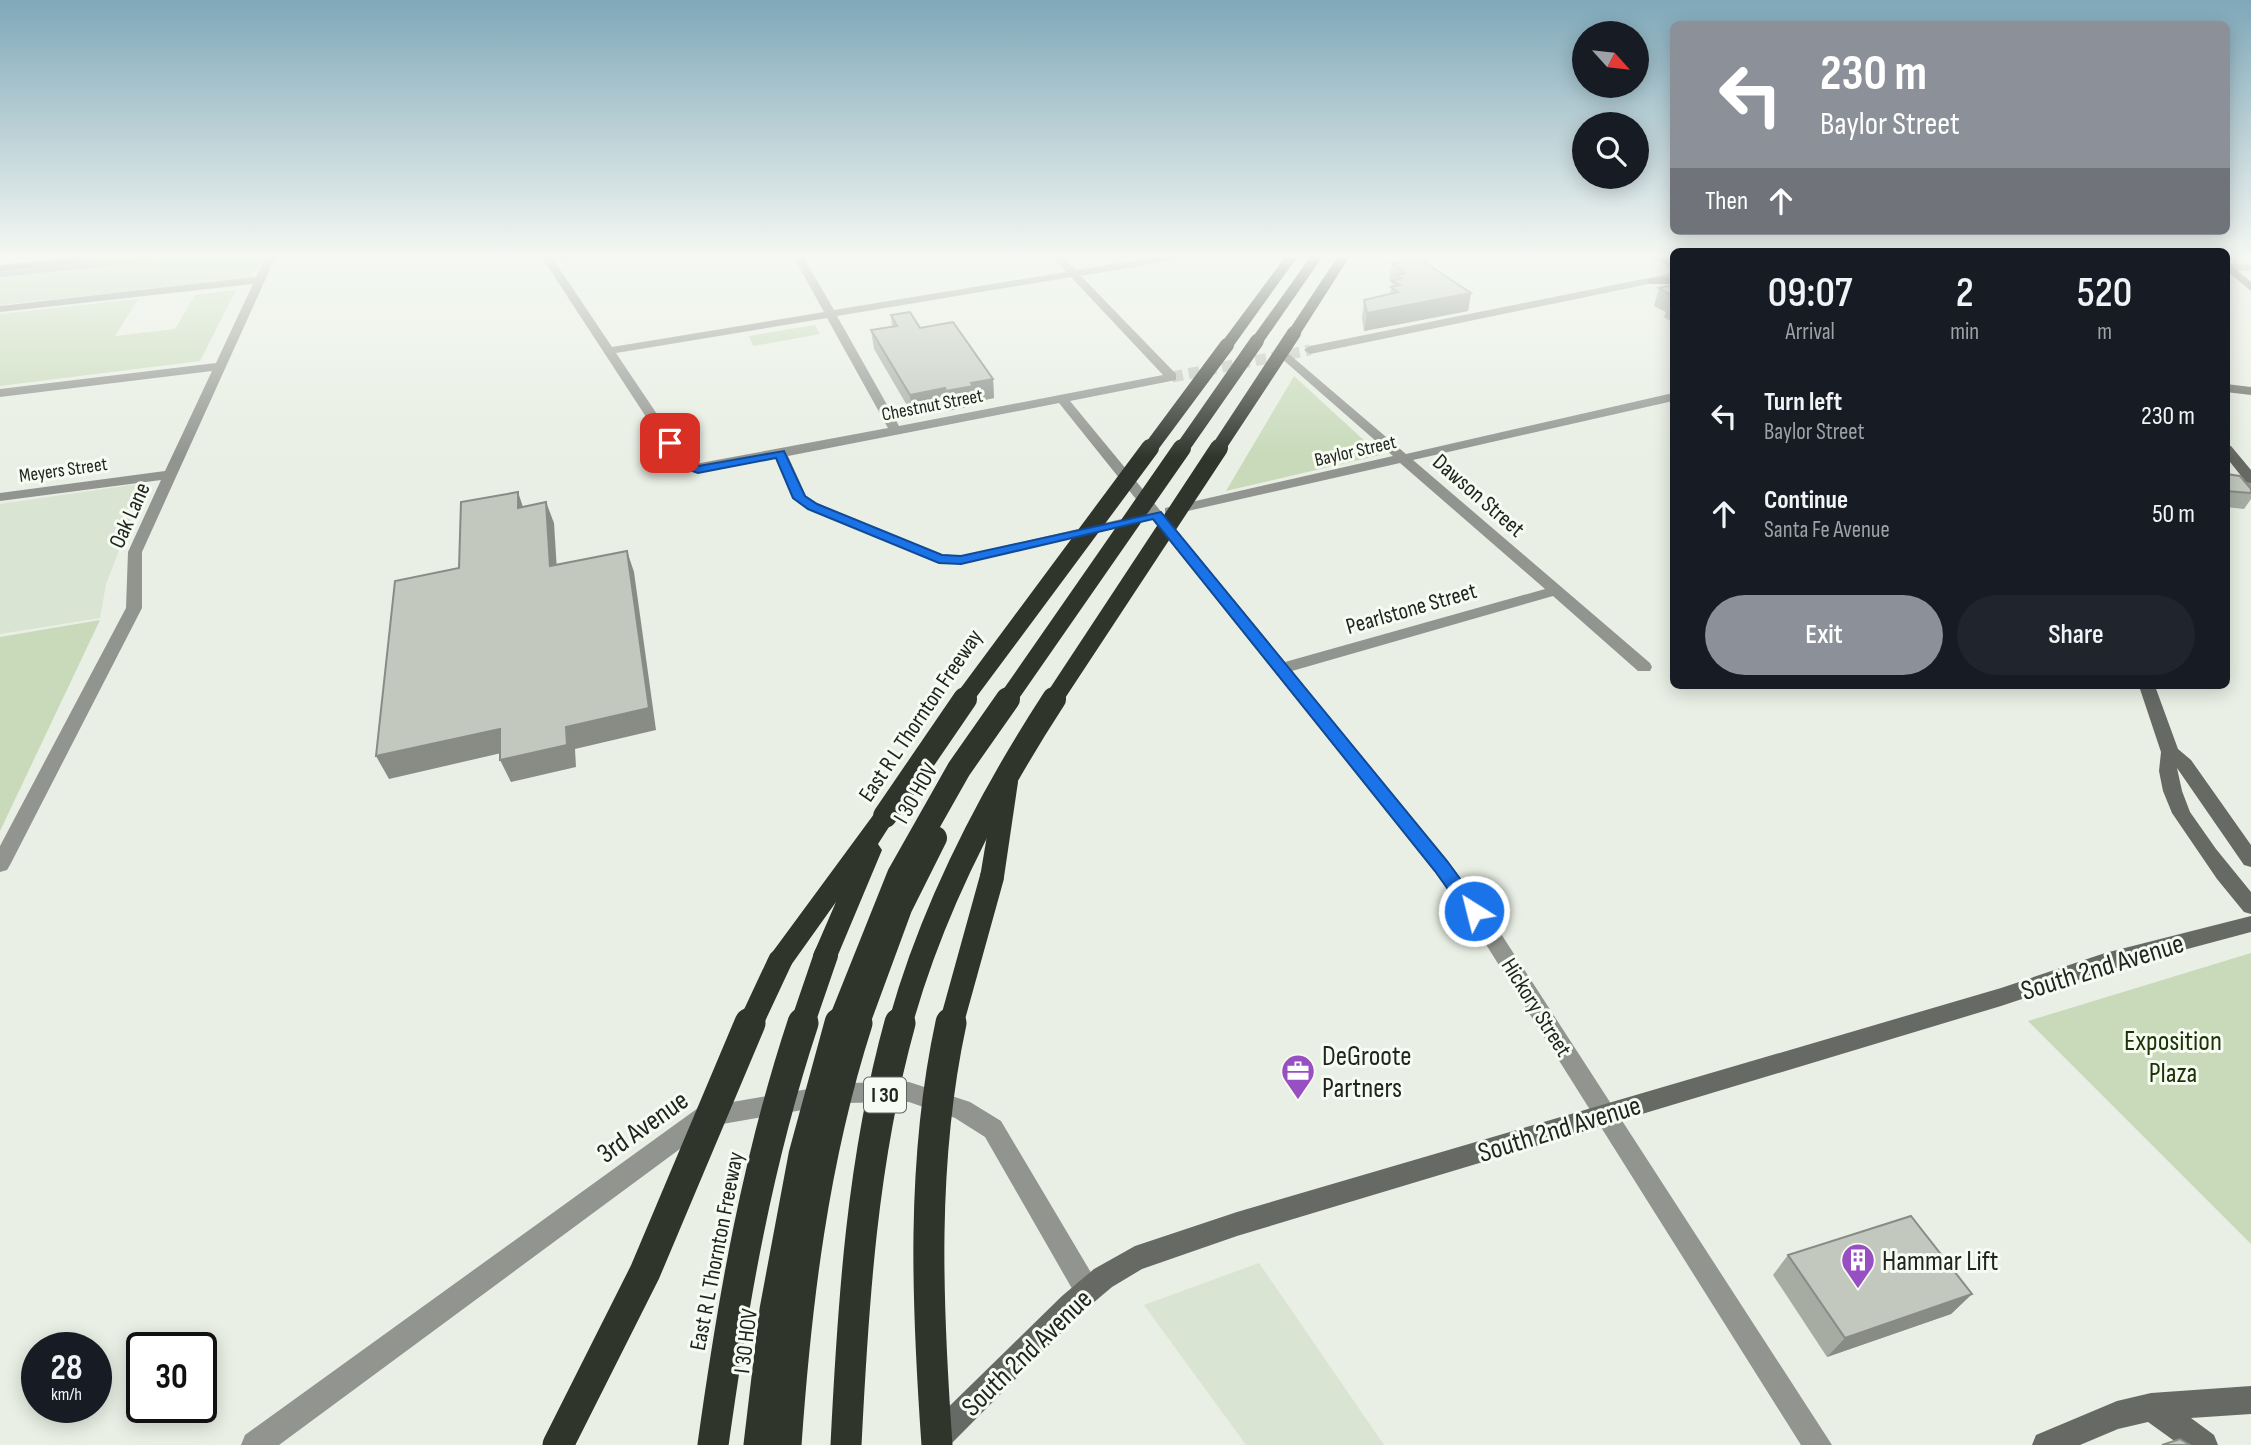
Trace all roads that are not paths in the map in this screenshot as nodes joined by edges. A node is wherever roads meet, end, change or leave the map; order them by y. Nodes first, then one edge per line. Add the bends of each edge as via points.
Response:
1 (240, 323) edge
2 (591, 323) edge
3 (780, 323) edge
4 (837, 323) edge
5 (1121, 323) edge
6 (1243, 323) edge
7 (1281, 323) edge
8 (1283, 323) edge
9 (1300, 323) edge
10 (1441, 323) edge
11 (1270, 345) junction
12 (1310, 350) tunnel mouth
13 (610, 351) junction
14 (220, 366) junction
15 (2230, 388) edge
16 (2251, 391) edge
17 (0, 393) edge
18 (1670, 398) edge
19 (1062, 399) junction
20 (895, 430) junction
21 (780, 453) junction
22 (2230, 454) edge
23 (1403, 459) junction
24 (173, 474) junction
25 (2251, 479) edge
26 (2230, 482) edge
27 (2251, 485) edge
28 (0, 498) edge
29 (1156, 514) junction
30 (1555, 591) junction
31 (1644, 667) dead end
32 (1280, 669) junction
33 (2148, 689) edge
34 (2171, 752) junction
35 (1009, 768) junction
36 (885, 816) junction
37 (2251, 860) edge
38 (0, 865) edge
39 (2251, 906) edge
40 (2251, 923) edge
41 (1604, 1114) junction
42 (1087, 1290) junction
43 (2251, 1401) edge
44 (2151, 1407) junction
45 (255, 1445) edge
46 (558, 1445) edge
47 (713, 1445) edge
48 (759, 1445) edge
49 (786, 1445) edge
50 (846, 1445) edge
51 (930, 1445) edge
52 (937, 1445) edge
53 (1818, 1445) edge
54 (2046, 1445) edge
55 (2204, 1445) edge

1 - 14 street, Oak Lane
2 - 13 street
3 - 13 street
4 - 20 street
5 - 19 street, Chestnut Street via 1172,377
6 - 36 highway, East R L Thornton Freeway, bridge via 951,717
7 - 11 highway, I 30 HOV
8 - 11 highway, I 30 HOV
9 - 35 highway, I 30, bridge
10 - 12 street
11 - 23 street, Dawson Street
11 - 48 highway, I 30 HOV, bridge via 966,758 917,842 875,929 834,1041 804,1155 775,1310
11 - 49 highway, I 30 HOV, bridge via 991,742 933,841 897,918 847,1055 823,1161 796,1324
13 - 21 street, Chestnut Street via 690,467
14 - 17 street
14 - 24 street, Oak Lane
15 - 16 main road
18 - 23 street, Baylor Street
19 - 20 street, Chestnut Street
19 - 29 street, Hickory Street
20 - 21 street, Chestnut Street
21 - 29 street, Baylor Street via 800,498 812,506 939,558 961,560
22 - 25 main road
23 - 29 street, Baylor Street
23 - 30 street, Dawson Street
24 - 28 street, Meyers Street
24 - 38 street, Oak Lane via 135,552 131,577 134,608
26 - 27 street
29 - 32 street, Hickory Street
30 - 31 street, Dawson Street
30 - 32 street, Pearlstone Street
32 - 41 street, Hickory Street via 1487,929
33 - 34 main road
34 - 37 main road via 2185,764
34 - 39 main road via 2167,774 2183,816
35 - 50 highway, I 30, bridge via 969,843 900,1023 868,1177 850,1343
35 - 52 highway, bridge via 992,877 950,1029 930,1177 928,1328
36 - 46 highway, bridge via 780,961 645,1272
36 - 47 highway, East R L Thornton Freeway, bridge via 826,955 789,1059 733,1303
40 - 41 main road, South 2nd Avenue via 2105,962
41 - 42 main road, South 2nd Avenue via 1237,1224 1135,1259
41 - 53 street, Hickory Street
42 - 45 street, 3rd Avenue via 993,1129 962,1110 909,1092 843,1093 706,1116
42 - 51 main road, South 2nd Avenue
43 - 44 main road
44 - 54 main road via 2117,1415
44 - 55 main road

